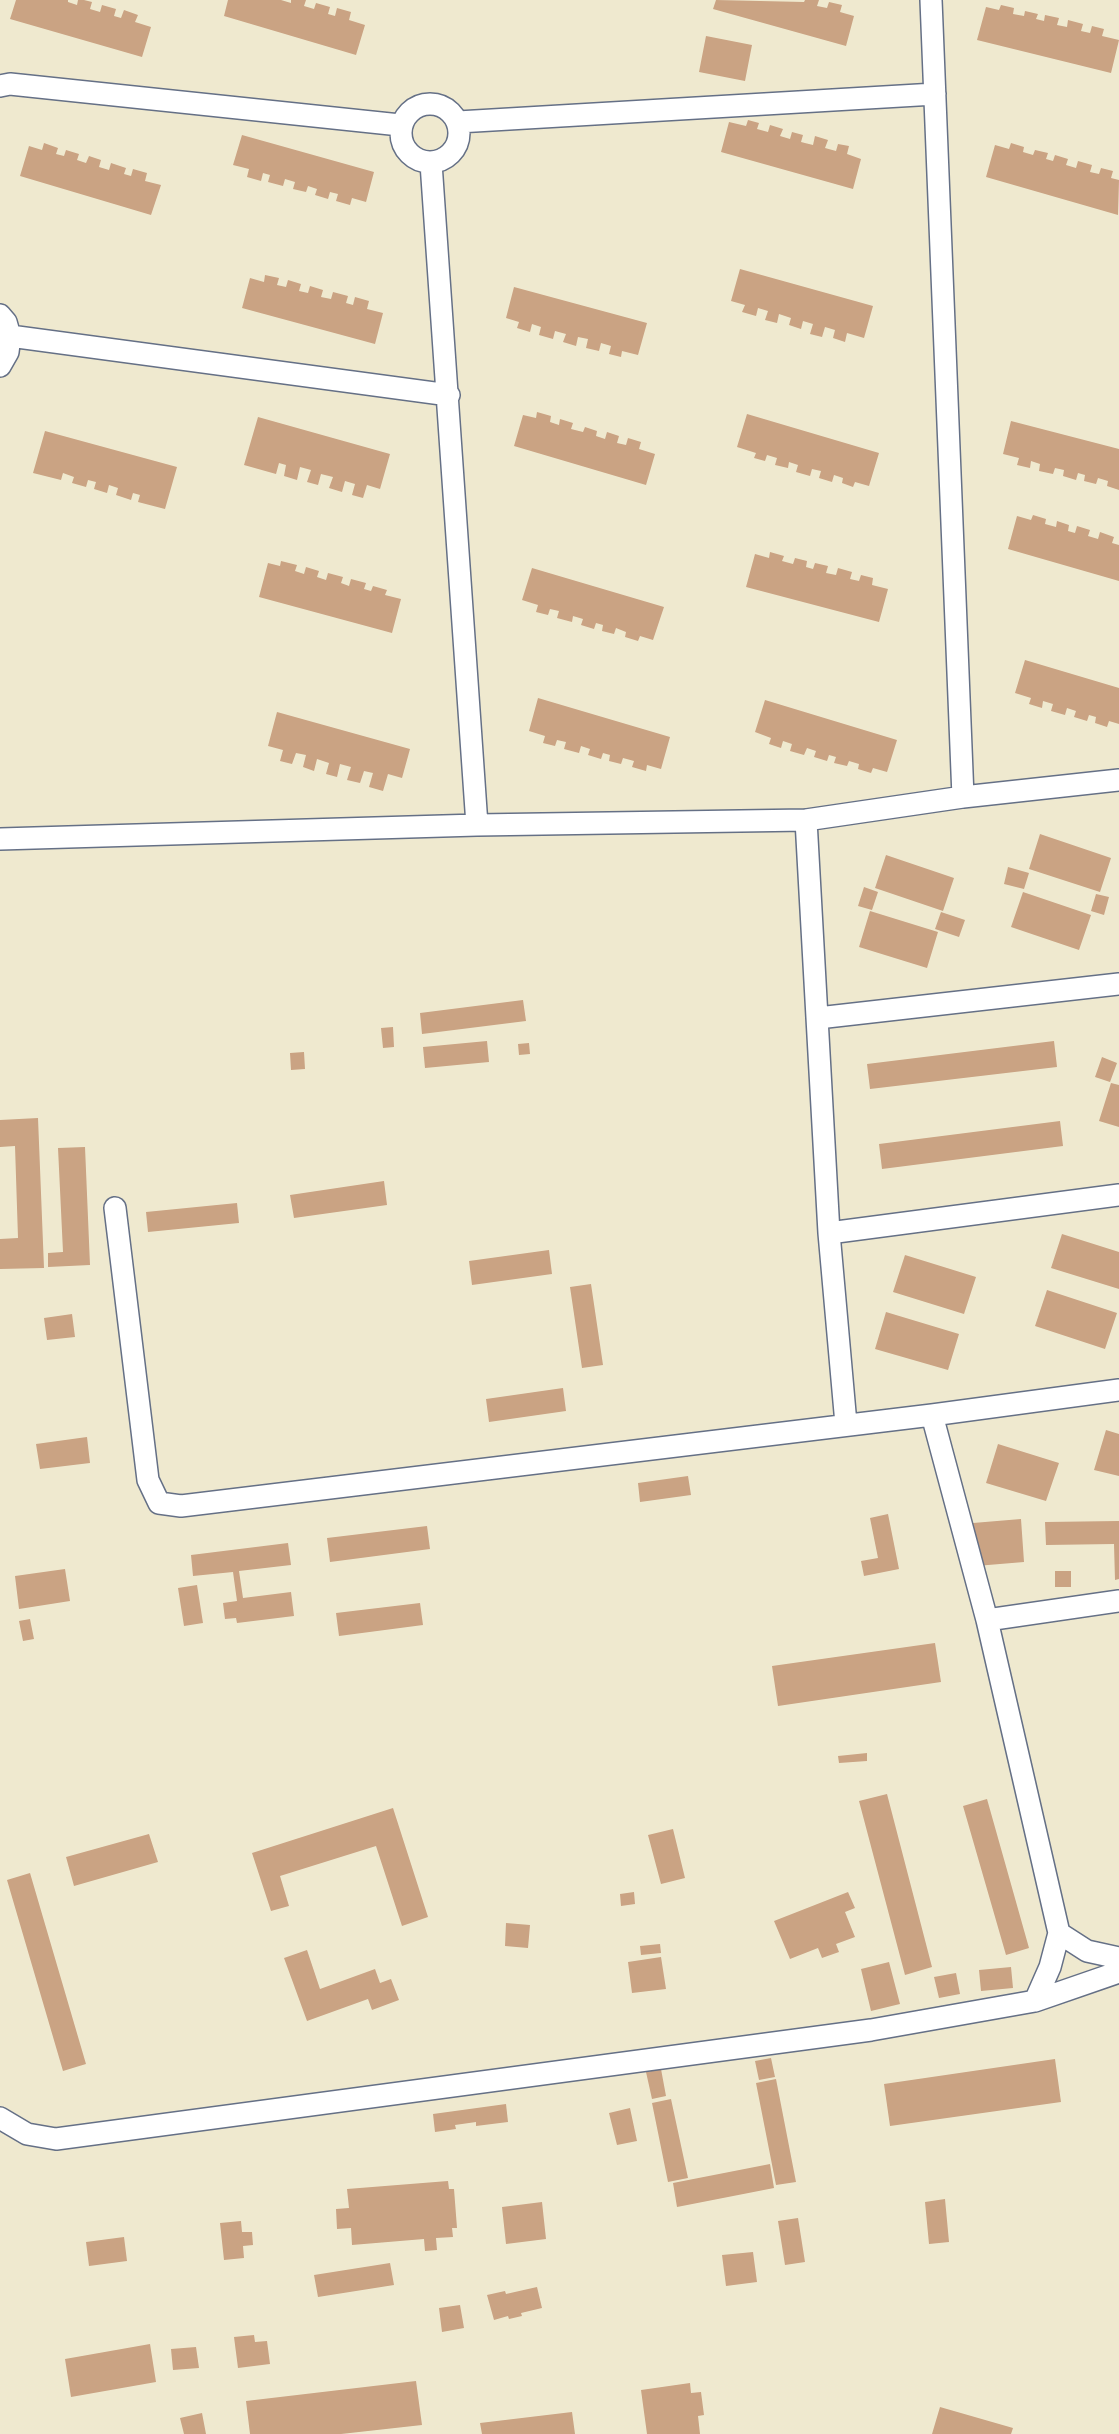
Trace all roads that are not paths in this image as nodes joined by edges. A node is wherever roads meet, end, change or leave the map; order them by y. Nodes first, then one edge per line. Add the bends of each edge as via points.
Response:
1 (931, 0) edge
2 (0, 86) edge
3 (935, 94) junction
4 (458, 122) junction
5 (400, 125) junction
6 (431, 163) junction
7 (0, 315) edge
8 (10, 336) junction
9 (0, 366) edge
10 (449, 394) junction
11 (1119, 780) edge
12 (963, 797) junction
13 (806, 820) junction
14 (477, 825) junction
15 (0, 838) edge
16 (1119, 985) edge
17 (818, 1018) junction
18 (1119, 1195) edge
19 (115, 1208) dead end
20 (829, 1233) junction
21 (1119, 1390) edge
22 (932, 1415) junction
23 (846, 1424) junction
24 (1119, 1601) edge
25 (987, 1620) junction
26 (1059, 1933) junction
27 (1119, 1958) edge
28 (1119, 1972) edge
29 (1035, 2001) junction
30 (0, 2118) edge

1 - 3 street
2 - 5 street
3 - 4 street
3 - 12 street
4 - 5 street via 446,108 428,102 411,109
4 - 6 street via 459,141 448,156
5 - 6 street via 401,143 407,151 413,158
6 - 10 street
7 - 8 street
8 - 9 street
8 - 10 street
10 - 14 street
11 - 12 street
12 - 13 street
13 - 14 street
13 - 17 street
14 - 15 street
16 - 17 street
17 - 20 street
18 - 20 street
19 - 23 street via 148,1480 159,1503 181,1506
20 - 23 street
21 - 22 street
22 - 23 street
22 - 25 street
24 - 25 street
25 - 26 street
26 - 27 street via 1087,1951
26 - 29 street
28 - 29 street
29 - 30 street via 871,2030 56,2138 27,2134

